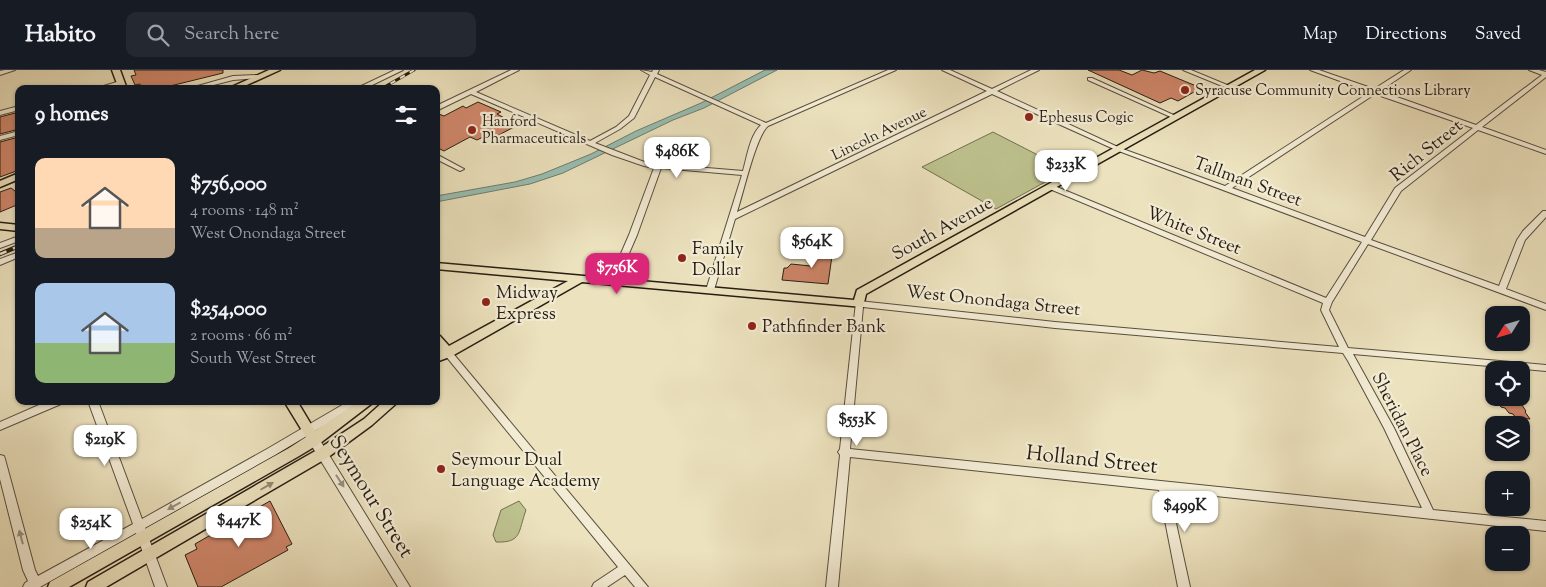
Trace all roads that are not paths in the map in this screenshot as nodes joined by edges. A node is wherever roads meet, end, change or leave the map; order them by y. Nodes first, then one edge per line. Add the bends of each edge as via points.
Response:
1 (12, 70) edge
2 (116, 70) edge
3 (276, 70) edge
4 (400, 70) edge
5 (516, 70) edge
6 (644, 70) edge
7 (893, 70) edge
8 (945, 70) edge
9 (1036, 70) edge
10 (1186, 70) edge
11 (1261, 70) edge
12 (1314, 70) edge
13 (1408, 70) edge
14 (1532, 70) edge
15 (655, 72) edge
16 (0, 73) edge
17 (1546, 74) edge
18 (257, 77) junction
19 (1090, 79) dead end
20 (121, 85) edge
21 (206, 85) edge
22 (240, 85) edge
23 (367, 85) edge
24 (1229, 87) junction
25 (471, 92) junction
26 (991, 92) junction
27 (1375, 92) junction
28 (718, 105) joint
29 (440, 107) edge
30 (15, 109) edge
31 (0, 113) edge
32 (1175, 117) junction
33 (766, 125) junction
34 (1478, 128) junction
35 (15, 135) edge
36 (0, 138) edge
37 (595, 145) junction
38 (1118, 149) junction
39 (1546, 152) edge
40 (440, 158) edge
41 (658, 166) junction
42 (460, 169) dead end
43 (746, 173) junction
44 (15, 178) edge
45 (0, 184) edge
46 (1049, 187) junction
47 (1226, 189) junction
48 (1546, 212) edge
49 (733, 217) junction
50 (0, 226) edge
51 (15, 228) edge
52 (15, 240) edge
53 (1366, 241) junction
54 (0, 246) edge
55 (15, 256) edge
56 (0, 262) edge
57 (440, 266) edge
58 (580, 278) junction
59 (613, 281) junction
60 (710, 290) junction
61 (1501, 291) junction
62 (1328, 302) junction
63 (858, 304) junction
64 (1546, 307) edge
65 (440, 344) edge
66 (1344, 350) junction
67 (448, 353) junction
68 (440, 356) edge
69 (440, 360) edge
70 (1546, 368) edge
71 (49, 405) edge
72 (95, 405) edge
73 (292, 405) edge
74 (352, 405) edge
75 (362, 405) edge
76 (388, 405) edge
77 (1, 426) edge
78 (311, 435) junction
79 (843, 452) junction
80 (322, 454) junction
81 (0, 461) edge
82 (1163, 485) junction
83 (1430, 514) junction
84 (1546, 526) edge
85 (141, 532) junction
86 (149, 555) junction
87 (626, 568) junction
88 (32, 585) edge
89 (55, 587) edge
90 (93, 587) edge
91 (161, 587) edge
92 (404, 587) edge
93 (598, 587) edge
94 (642, 587) edge
95 (832, 587) edge
96 (1184, 587) edge

1 - 16 street
2 - 20 main road
3 - 18 main road
4 - 23 street
5 - 25 street
6 - 15 street
7 - 33 street
8 - 26 street, Tallman Street
9 - 26 street, Lincoln Avenue
10 - 24 street
11 - 24 main road, South Avenue
12 - 27 street
13 - 27 street
14 - 17 street
15 - 28 street
15 - 37 street via 632,117
17 - 34 street, Rich Street
18 - 21 street via 233,78
18 - 22 main road
19 - 32 street
24 - 32 main road, South Avenue
25 - 29 street
25 - 37 street
26 - 38 street, Tallman Street
26 - 49 street, Lincoln Avenue
27 - 34 street
27 - 47 street
28 - 33 street
30 - 31 street
32 - 38 main road, South Avenue
33 - 43 street via 755,142
34 - 39 street
34 - 53 street, Rich Street via 1398,190
35 - 36 street
37 - 41 street via 646,165
38 - 46 main road, South Avenue
38 - 47 street, Tallman Street
40 - 42 street
41 - 43 street
41 - 59 street
43 - 49 street
44 - 45 main road
46 - 62 street, White Street
46 - 63 main road, South Avenue via 861,292
47 - 53 street, Tallman Street
48 - 61 street via 1521,240
49 - 60 street
50 - 51 main road
52 - 54 street
53 - 61 street, Tallman Street
53 - 62 street, Rich Street
55 - 56 street
57 - 58 main road, West Onondaga Street
58 - 59 main road, West Onondaga Street
58 - 67 main road
59 - 60 main road, West Onondaga Street
60 - 63 main road, West Onondaga Street
61 - 64 street, Tallman Street
62 - 66 street via 1326,314
63 - 66 street, West Onondaga Street
63 - 79 street
65 - 67 main road
66 - 70 street, West Onondaga Street
66 - 83 street, Sheridan Place via 1389,428
67 - 68 main road
67 - 69 main road
67 - 87 street
71 - 77 street
72 - 85 street
73 - 78 main road, Seymour Street
74 - 78 street
75 - 78 main road
76 - 80 main road
78 - 80 street, Seymour Street
78 -> 85 main road
79 - 82 street, Holland Street
79 - 95 street
86 -> 80 main road
80 -> 92 street, Seymour Street
88 -> 81 street
82 - 83 street, Holland Street
82 - 96 street
83 - 84 street, Holland Street
85 - 86 street
85 - 88 street
85 - 89 main road
86 - 90 main road
86 - 91 street
87 - 93 street
87 - 94 street

